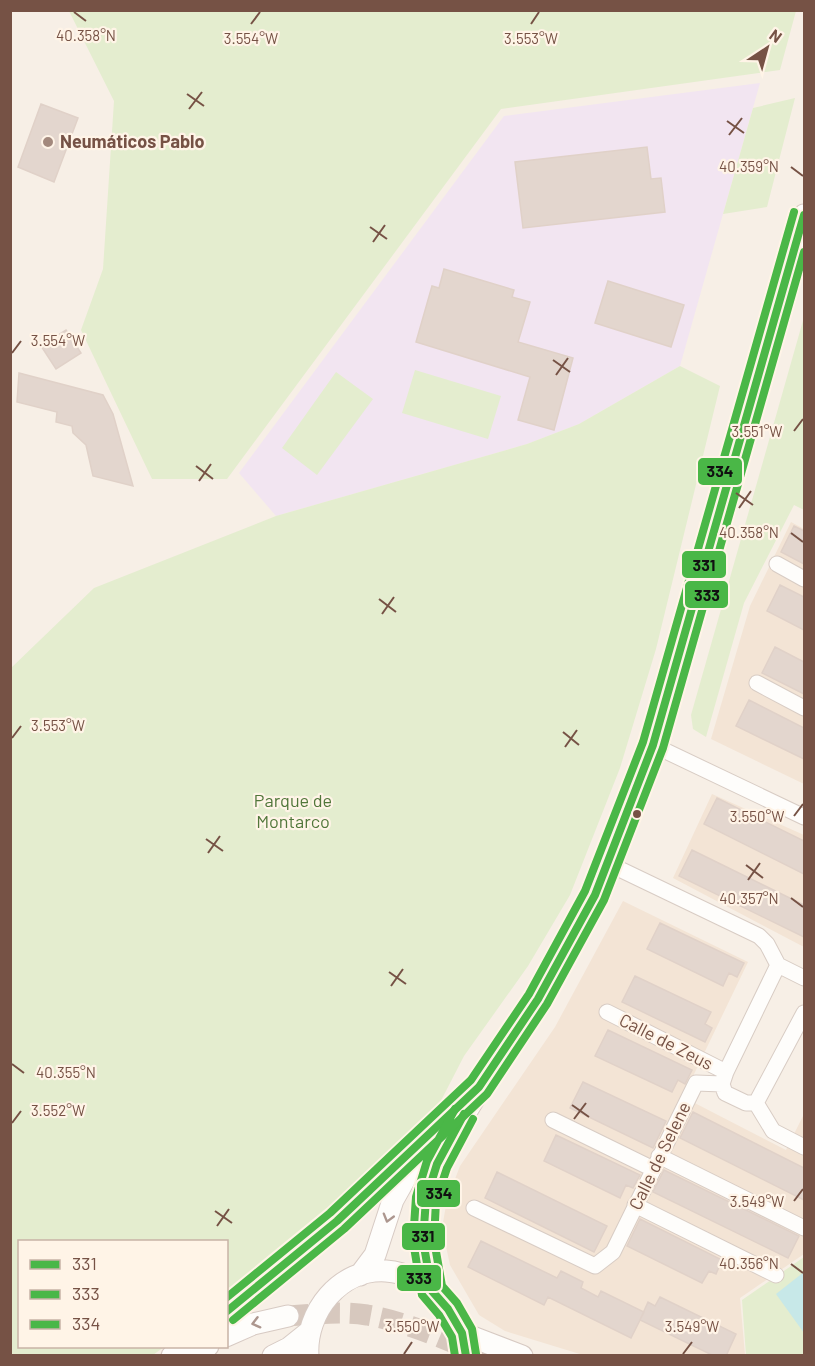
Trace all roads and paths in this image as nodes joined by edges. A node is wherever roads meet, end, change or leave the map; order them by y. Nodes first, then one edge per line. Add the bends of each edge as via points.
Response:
1 (804, 215) edge
2 (777, 564) dead end
3 (804, 579) edge
4 (757, 683) dead end
5 (804, 708) edge
6 (653, 745) junction
7 (804, 817) edge
8 (609, 864) junction
9 (778, 965) junction
10 (804, 978) edge
11 (606, 1012) dead end
12 (804, 1013) edge
13 (724, 1078) junction
14 (479, 1087) junction
15 (756, 1103) junction
16 (553, 1120) dead end
17 (434, 1129) junction
18 (804, 1147) edge
19 (656, 1162) junction
20 (635, 1205) junction
21 (474, 1208) dead end
22 (804, 1228) edge
23 (360, 1275) junction
24 (776, 1275) dead end
25 (432, 1291) junction
26 (228, 1310) edge
27 (288, 1316) tunnel mouth
28 (309, 1332) junction
29 (462, 1334) junction
30 (228, 1335) edge
31 (273, 1356) edge
32 (308, 1356) edge
33 (466, 1356) edge
34 (522, 1356) edge

1 - 6 street
2 - 3 street
4 - 5 street
6 - 7 street
6 - 8 street
8 - 9 street via 759,936
8 - 14 street via 538,999
9 - 10 street
9 - 13 street
11 - 13 street, Calle de Zeus
12 - 15 street
13 - 15 street via 725,1093 746,1103
13 - 19 street, Calle de Selene via 696,1083
14 - 17 street
14 - 25 street via 437,1164 426,1199 423,1241
15 - 18 street via 773,1131
16 - 19 street
17 -> 23 street via 393,1200 375,1255
17 - 26 street via 337,1221
19 - 20 street, Calle de Selene
19 - 22 street
20 - 21 street, Calle de Selene via 613,1252 595,1266
20 - 24 street
23 - 25 street via 386,1271 412,1278
23 - 28 street via 340,1284 325,1298
25 - 29 street
27 -> 30 street via 253,1323
28 - 31 street
28 - 32 street
29 - 33 street
29 - 34 street

